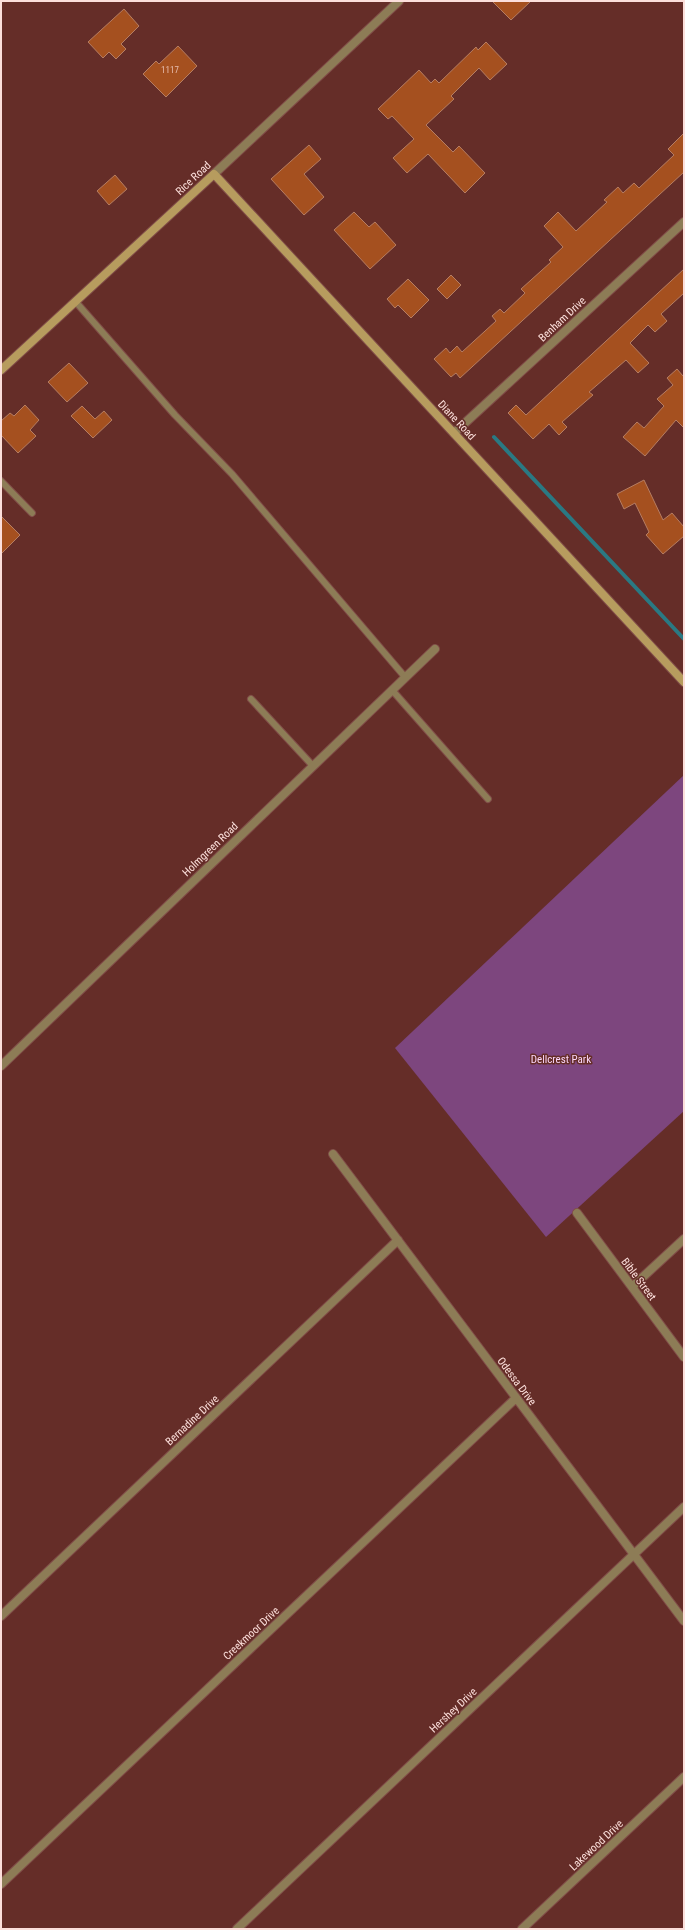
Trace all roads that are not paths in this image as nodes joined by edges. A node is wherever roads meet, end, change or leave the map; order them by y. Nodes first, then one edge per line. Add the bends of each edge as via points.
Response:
1 (399, 1) edge
2 (214, 174) junction
3 (684, 222) edge
4 (75, 302) junction
5 (1, 370) edge
6 (454, 433) junction
7 (1, 481) edge
8 (32, 513) dead end
9 (435, 649) dead end
10 (406, 677) junction
11 (684, 682) edge
12 (392, 690) junction
13 (251, 699) dead end
14 (313, 766) junction
15 (488, 799) dead end
16 (1, 1066) edge
17 (333, 1154) dead end
18 (577, 1213) dead end
19 (684, 1239) edge
20 (398, 1240) junction
21 (632, 1288) junction
22 (684, 1357) edge
23 (516, 1398) junction
24 (684, 1507) edge
25 (634, 1554) junction
26 (1, 1616) edge
27 (684, 1621) edge
28 (684, 1777) edge
29 (1, 1884) edge
30 (238, 1929) edge
31 (522, 1929) edge

1 - 2 street, Rice Road
2 - 4 street, Rice Road
2 - 6 street, Diane Road
3 - 6 street, Benham Drive
4 - 5 street, Rice Road
4 - 10 lane via 175,415 232,474
6 - 11 street, Diane Road
7 - 8 lane
9 - 10 street, Holmgreen Road
10 - 12 street, Holmgreen Road
12 - 14 street, Holmgreen Road
12 - 15 lane
13 - 14 lane
14 - 16 street, Holmgreen Road
17 - 20 street, Odessa Drive
18 - 21 street, Bible Street
19 - 21 street
20 - 23 street, Odessa Drive
20 - 26 street, Bernadine Drive
21 - 22 street, Bible Street
23 - 25 street, Odessa Drive
23 - 29 street, Creekmoor Drive
24 - 25 street, Hershey Drive
25 - 27 street, Odessa Drive
25 - 30 street, Hershey Drive
28 - 31 street, Lakewood Drive

